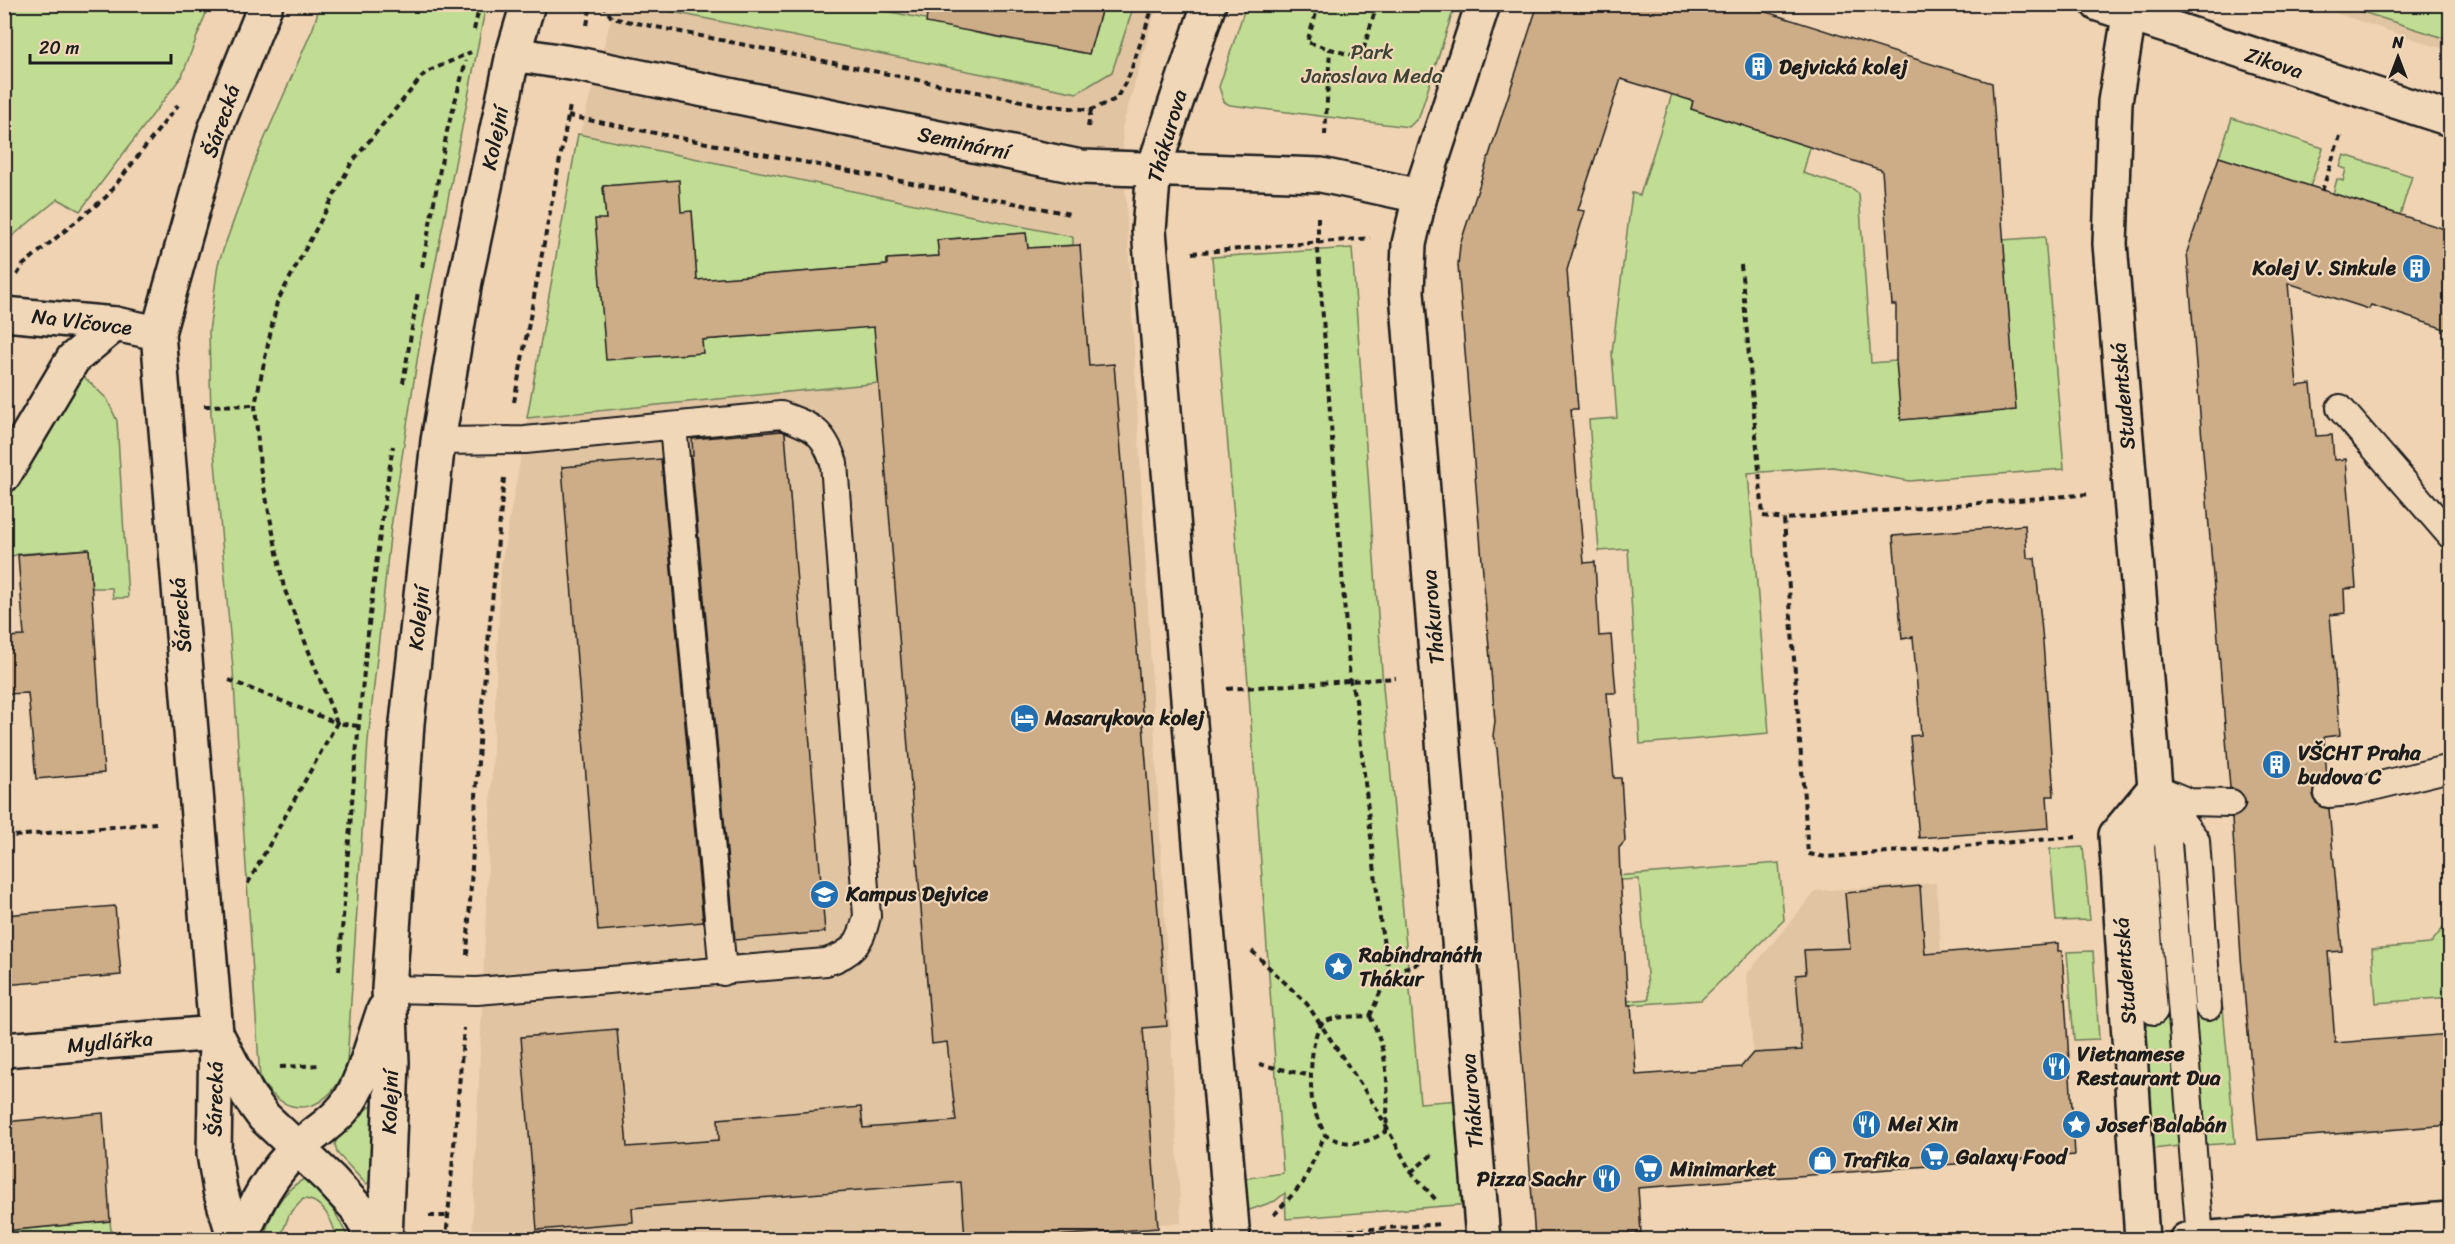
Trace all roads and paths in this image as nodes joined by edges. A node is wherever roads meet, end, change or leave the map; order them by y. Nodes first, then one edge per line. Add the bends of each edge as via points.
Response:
1 (266, 4) edge
2 (528, 4) edge
3 (591, 4) edge
4 (602, 4) edge
5 (1154, 4) edge
6 (1209, 4) edge
7 (1319, 4) edge
8 (1377, 4) edge
9 (1483, 4) edge
10 (2119, 8) edge
11 (1330, 49) junction
12 (513, 54) junction
13 (577, 64) junction
14 (183, 98) dead end
15 (568, 116) junction
16 (2451, 119) edge
17 (2340, 136) dead end
18 (1154, 168) junction
19 (1321, 175) junction
20 (2322, 191) dead end
21 (1420, 196) junction
22 (1070, 214) dead end
23 (1317, 240) junction
24 (1151, 256) junction
25 (1741, 265) dead end
26 (14, 280) dead end
27 (4, 314) edge
28 (115, 324) junction
29 (158, 333) junction
30 (255, 405) junction
31 (203, 406) dead end
32 (2340, 408) dead end
33 (673, 426) junction
34 (507, 440) junction
35 (438, 441) junction
36 (4, 475) edge
37 (2131, 492) junction
38 (1784, 519) junction
39 (2451, 535) edge
40 (1437, 675) junction
41 (223, 677) dead end
42 (1350, 681) junction
43 (1187, 692) junction
44 (337, 723) junction
45 (2451, 768) edge
46 (2156, 788) junction
47 (2328, 794) dead end
48 (2231, 803) dead end
49 (163, 822) dead end
50 (2116, 835) junction
51 (4, 837) edge
52 (242, 894) dead end
53 (1205, 908) junction
54 (1457, 921) junction
55 (339, 971) dead end
56 (723, 972) junction
57 (1389, 972) junction
58 (465, 991) junction
59 (389, 993) junction
60 (2208, 1007) dead end
61 (2154, 1011) dead end
62 (1370, 1016) junction
63 (1321, 1024) junction
64 (216, 1033) junction
65 (4, 1050) edge
66 (1217, 1055) junction
67 (311, 1065) dead end
68 (288, 1066) dead end
69 (1311, 1076) junction
70 (1386, 1131) junction
71 (1325, 1136) junction
72 (297, 1149) junction
73 (1441, 1205) dead end
74 (429, 1216) dead end
75 (448, 1216) junction
76 (1272, 1216) dead end
77 (2451, 1219) edge
78 (1447, 1224) dead end
79 (1270, 1237) dead end
80 (235, 1239) edge
81 (240, 1239) edge
82 (374, 1239) edge
83 (385, 1239) edge
84 (446, 1239) edge
85 (1233, 1239) edge
86 (1483, 1239) edge
87 (2142, 1239) edge
88 (2193, 1239) edge

1 - 29 street, Šárecká via 215,130
2 - 12 street, Kolejní
3 - 13 path
4 - 5 path via 612,18 1041,105 1091,110 1116,99 1129,76
6 - 18 street, Thákurova
7 - 11 path via 1307,42
8 - 11 path via 1361,58
9 - 21 street, Thákurova
10 - 16 street, Zikova
10 - 37 street, Studentská via 2110,244
11 - 19 path
12 - 13 street, Seminární
12 - 30 path via 468,52 425,73 352,162 277,302
12 - 35 street, Kolejní via 465,281
13 - 15 path
13 - 18 street, Seminární via 1081,167
14 - 26 path via 106,197 23,265
15 - 22 path
15 - 34 path
17 - 20 path
18 - 19 street, Seminární
18 - 24 street, Thákurova via 1149,210
19 - 21 street, Seminární
19 - 23 path
21 - 40 street, Thákurova via 1409,244 1407,292
23 - 24 path
23 - 42 path
24 - 43 street, Thákurova
25 - 38 path via 1763,516
27 - 28 street, Na Vlčovce
28 - 29 street, Na Vlčovce
28 - 36 street via 74,359
29 - 64 street, Šárecká
30 - 31 path
30 - 44 path via 260,467 284,588
32 - 39 lane
33 - 34 lane
33 - 56 lane
33 - 56 lane via 781,415 804,423 826,440 834,463 867,916 863,936 845,956 826,962
34 - 35 lane
34 - 58 path via 480,726
35 - 59 street, Kolejní via 407,723
37 - 38 path
37 - 46 street, Studentská
38 - 50 path via 1808,854 1826,857 2046,837
40 - 42 path
40 - 54 street, Thákurova
41 - 44 path
42 - 43 path
42 - 57 path via 1356,700
43 - 53 street, Thákurova
44 - 52 path
44 - 55 path via 358,726
45 - 47 lane via 2352,792
46 - 48 lane via 2189,802
46 - 50 street
46 - 60 lane via 2196,840
46 - 61 lane via 2141,846
46 - 88 lane, Studentská via 2168,843
49 - 51 path
50 - 87 street, Studentská
53 - 63 path via 1295,990
53 - 66 street, Thákurova
54 - 57 path via 1415,965
54 - 86 street, Thákurova
56 - 58 lane
57 - 62 path
58 - 59 lane
58 - 75 path via 464,1059
59 - 72 street via 357,1089 345,1108
59 - 83 street, Kolejní via 392,1062
62 - 63 path via 1329,1019
62 - 70 path via 1388,1071
63 - 69 path via 1316,1034
63 - 70 path via 1375,1106
64 - 65 street, Mydlářka
64 - 72 street via 248,1095 271,1126
64 - 80 street, Šárecká via 214,1154
66 - 69 path
66 - 85 street, Thákurova
67 - 68 path
69 - 71 path via 1313,1104
70 - 71 path via 1373,1140 1358,1143 1338,1143
70 - 73 path via 1411,1172
71 - 76 path via 1303,1183
72 - 81 street via 258,1199
72 - 82 street via 356,1207
74 - 75 path
75 - 84 path
77 - 88 street
78 - 79 path

